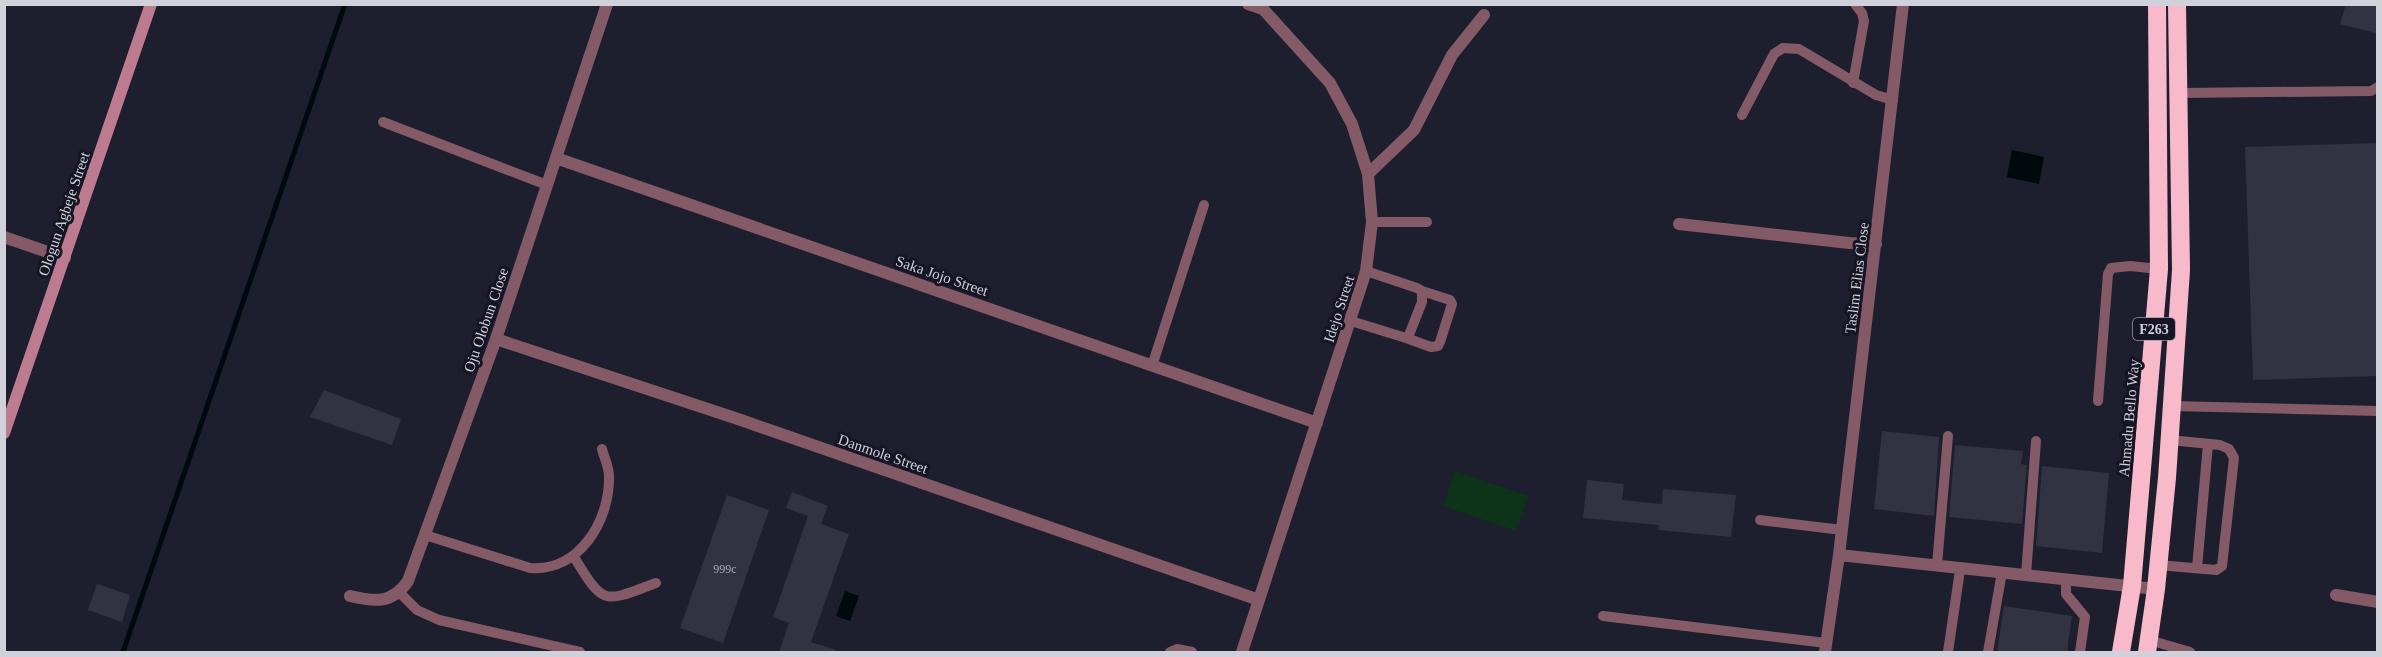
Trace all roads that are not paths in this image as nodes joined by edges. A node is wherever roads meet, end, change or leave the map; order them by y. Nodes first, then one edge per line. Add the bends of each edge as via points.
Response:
1 (151, 4) edge
2 (607, 4) edge
3 (1248, 4) edge
4 (1855, 4) edge
5 (1903, 4) edge
6 (2157, 4) edge
7 (2177, 4) edge
8 (1484, 15) dead end
9 (2157, 40) junction
10 (2178, 40) junction
11 (1853, 83) junction
12 (2378, 87) edge
13 (2180, 93) junction
14 (1893, 100) junction
15 (1743, 115) dead end
16 (383, 122) dead end
17 (556, 158) junction
18 (1368, 174) junction
19 (547, 185) junction
20 (1204, 205) dead end
21 (1372, 222) junction
22 (1427, 222) dead end
23 (1678, 224) dead end
24 (4, 237) edge
25 (1876, 244) junction
26 (65, 258) junction
27 (2159, 270) junction
28 (1366, 271) junction
29 (1422, 291) junction
30 (1351, 321) junction
31 (1406, 338) junction
32 (496, 339) junction
33 (1152, 366) junction
34 (2098, 401) dead end
35 (2172, 406) junction
36 (2378, 411) edge
37 (1317, 423) junction
38 (4, 433) edge
39 (1948, 436) dead end
40 (2170, 440) junction
41 (2036, 441) dead end
42 (2208, 444) junction
43 (602, 449) dead end
44 (1760, 520) dead end
45 (1842, 530) junction
46 (425, 535) junction
47 (1839, 555) junction
48 (574, 557) junction
49 (2158, 565) junction
50 (1937, 566) junction
51 (2197, 568) junction
52 (1960, 570) junction
53 (2002, 572) junction
54 (2026, 575) junction
55 (2066, 579) junction
56 (656, 583) dead end
57 (2132, 586) junction
58 (2156, 589) junction
59 (400, 593) junction
60 (2336, 595) dead end
61 (350, 596) dead end
62 (1259, 600) junction
63 (2378, 602) edge
64 (1603, 616) dead end
65 (2148, 646) edge
66 (1826, 648) edge
67 (580, 652) edge
68 (1170, 652) edge
69 (1192, 652) edge
70 (1242, 652) edge
71 (1948, 652) edge
72 (1988, 652) edge
73 (2080, 652) edge
74 (2121, 652) edge
75 (2190, 652) edge

1 - 26 street, Ologun Agbeje Street
2 - 17 street, Oju Olobun Close
3 - 18 street, Idejo Street via 1263,9 1330,83 1352,124
4 - 11 lane via 1864,21
5 - 14 street, Taslim Elias Close
6 - 9 highway, Ahmadu Bello Way / F263
7 - 10 highway, F263
8 - 18 street via 1452,55 1414,130
9 - 10 highway
9 - 27 highway, Ahmadu Bello Way / F263
10 - 13 highway, F263
11 - 14 lane
11 - 15 lane via 1799,49 1783,48 1774,54
12 - 13 lane via 2372,91
13 - 35 highway, F263 via 2181,270
14 - 25 street, Taslim Elias Close
16 - 19 lane
17 - 19 street, Oju Olobun Close
17 - 33 street, Saka Jojo Street
18 - 21 street, Idejo Street
19 - 32 street, Oju Olobun Close
20 - 33 lane
21 - 22 lane
21 - 28 street, Idejo Street
23 - 25 street
24 - 26 street
25 - 45 street, Taslim Elias Close
26 - 38 street, Ologun Agbeje Street
27 - 34 lane via 2120,266 2111,268 2108,274
27 - 57 highway, Ahmadu Bello Way / F263
28 - 29 lane
28 - 30 street, Idejo Street
29 - 31 lane via 1422,302
29 - 31 lane via 1446,298 1452,304 1440,342 1431,347
30 - 31 lane
30 - 37 street, Idejo Street
32 - 46 street, Oju Olobun Close
32 - 62 street, Danmole Street
33 - 37 street, Saka Jojo Street
35 - 36 lane
35 - 40 highway, F263
37 - 62 street, Idejo Street
39 - 50 lane
40 - 42 lane
40 - 49 highway, F263
41 - 54 lane
42 - 51 lane
42 - 51 lane via 2229,449 2234,458 2223,563 2216,570
43 - 48 lane via 609,475 605,502 587,544
44 - 45 lane
45 - 47 street, Taslim Elias Close
46 - 48 lane via 530,568 542,569
46 - 59 street, Oju Olobun Close
47 - 50 street
47 - 66 street, Taslim Elias Close
48 - 56 lane via 593,588 608,597
49 - 51 lane
49 - 58 highway, F263
50 - 52 street
52 - 53 street
52 - 71 lane
53 - 54 street
53 - 72 lane
54 - 55 street
55 - 57 street
55 - 73 lane via 2066,594 2085,617
57 - 58 street
57 - 74 highway, Ahmadu Bello Way / F263
58 - 65 highway, F263
59 - 61 street via 369,601
59 - 67 lane via 417,610 439,620
60 - 63 street
62 - 70 street, Idejo Street
64 - 66 lane
65 - 75 lane
68 - 69 lane

